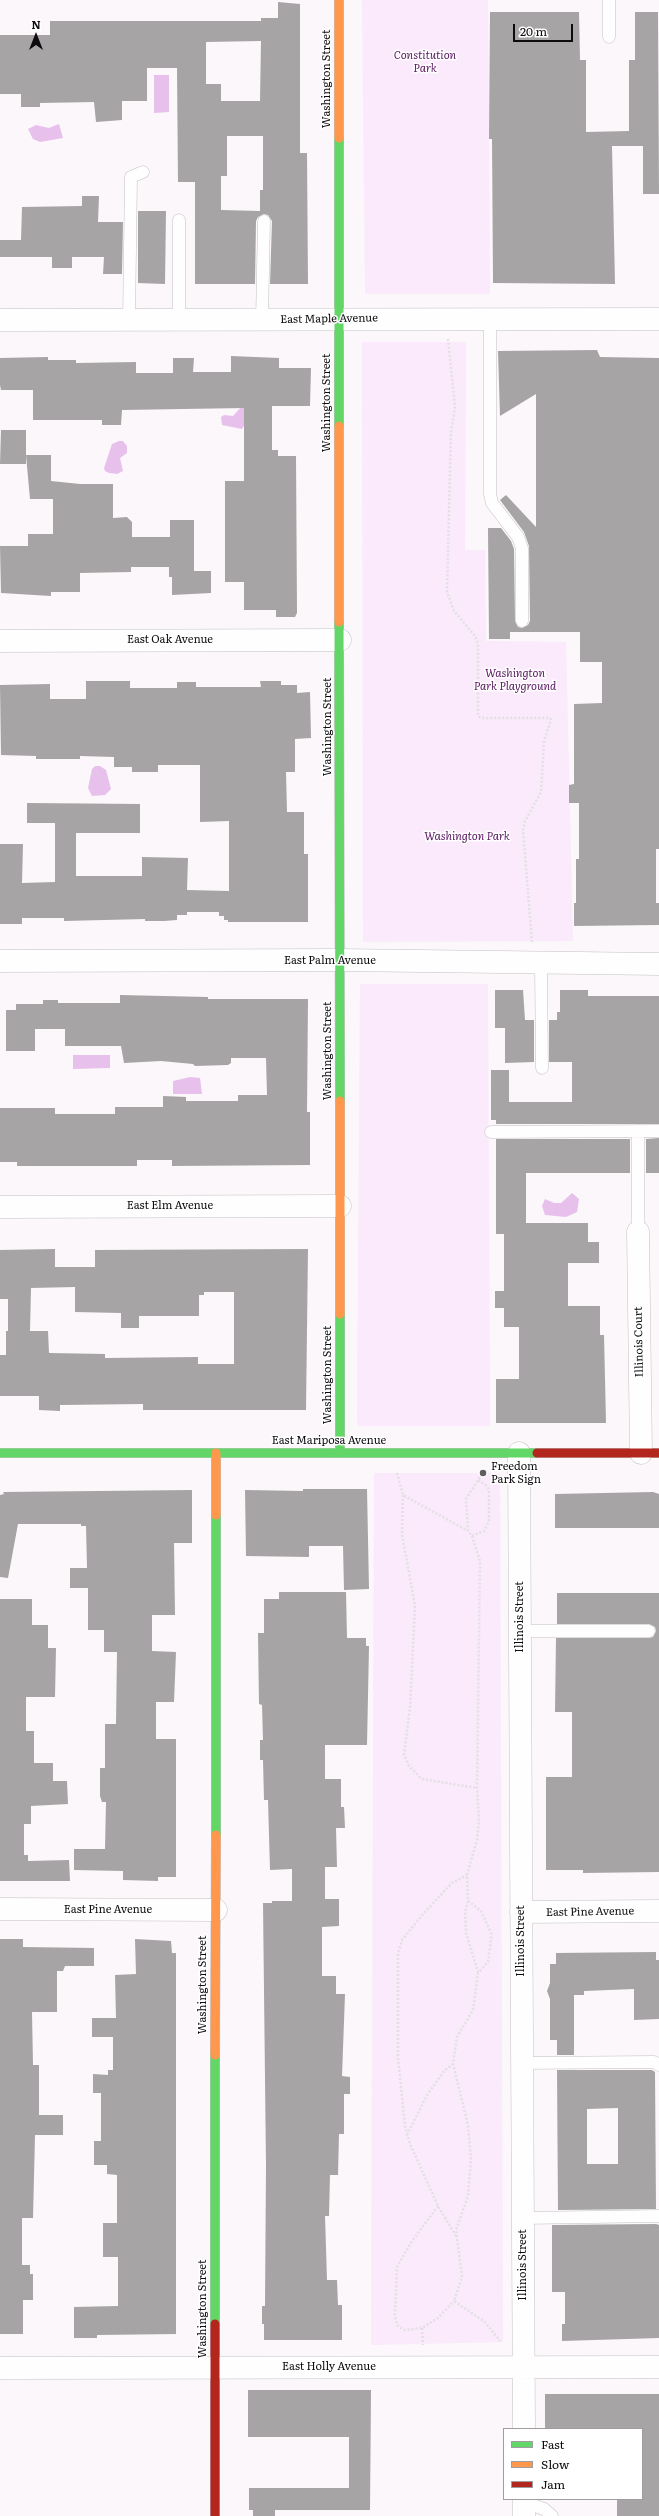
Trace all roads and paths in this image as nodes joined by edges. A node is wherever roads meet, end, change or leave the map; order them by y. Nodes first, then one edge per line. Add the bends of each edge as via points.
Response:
1 (339, 0) edge
2 (609, 0) edge
3 (609, 37) dead end
4 (143, 172) dead end
5 (179, 220) dead end
6 (264, 221) dead end
7 (338, 318) junction
8 (490, 319) junction
9 (659, 319) edge
10 (0, 320) edge
11 (128, 320) junction
12 (179, 320) junction
13 (262, 320) junction
14 (448, 339) dead end
15 (522, 621) dead end
16 (340, 640) junction
17 (0, 641) edge
18 (537, 954) junction
19 (340, 960) junction
20 (0, 961) edge
21 (659, 964) edge
22 (542, 1068) dead end
23 (638, 1131) junction
24 (659, 1131) edge
25 (491, 1132) dead end
26 (0, 1206) edge
27 (340, 1206) junction
28 (638, 1232) joint
29 (0, 1453) edge
30 (216, 1453) junction
31 (340, 1453) junction
32 (519, 1453) junction
33 (650, 1453) edge
34 (397, 1470) dead end
35 (484, 1470) dead end
36 (478, 1480) junction
37 (403, 1495) junction
38 (468, 1532) junction
39 (472, 1536) junction
40 (520, 1631) junction
41 (649, 1631) dead end
42 (477, 1788) junction
43 (467, 1875) junction
44 (468, 1901) junction
45 (0, 1909) edge
46 (216, 1910) junction
47 (659, 1911) edge
48 (521, 1912) junction
49 (478, 1973) junction
50 (522, 2063) junction
51 (453, 2064) junction
52 (659, 2065) edge
53 (407, 2135) junction
54 (438, 2206) junction
55 (659, 2216) edge
56 (523, 2218) junction
57 (456, 2236) junction
58 (454, 2301) junction
59 (422, 2328) junction
60 (500, 2340) dead end
61 (422, 2344) dead end
62 (215, 2367) junction
63 (524, 2367) junction
64 (659, 2367) edge
65 (0, 2368) edge
66 (524, 2428) edge
67 (524, 2506) edge
68 (215, 2516) edge
69 (552, 2516) edge

1 - 7 street, Washington Street
2 - 3 lane
4 - 11 lane via 131,177
5 - 12 lane
6 - 13 lane
7 - 8 street, East Maple Avenue
7 - 13 street, East Maple Avenue
7 - 16 street, Washington Street
8 - 9 street, East Maple Avenue
8 - 15 lane via 490,494 492,503 518,537 522,548
10 - 11 street, East Maple Avenue
11 - 12 street, East Maple Avenue
12 - 13 street, East Maple Avenue
14 - 18 path via 455,406 451,432 447,592 454,611 475,636 478,644 478,716 551,720 544,741 541,792 525,821 524,830
16 - 17 street, East Oak Avenue
16 - 19 street, Washington Street
18 - 19 street, East Palm Avenue
18 - 21 street, East Palm Avenue
18 - 22 lane
19 - 20 street, East Palm Avenue
19 - 27 street, Washington Street
23 - 24 lane
23 - 25 lane
23 - 28 lane
26 - 27 street, East Elm Avenue
27 - 31 street, Washington Street
28 - 33 street, Illinois Court
29 - 30 street, East Mariposa Avenue
30 - 31 street, East Mariposa Avenue
30 - 46 street, Washington Street
31 - 32 street, East Mariposa Avenue
32 - 33 street, East Mariposa Avenue
32 - 40 street, Illinois Street
34 - 37 path
35 - 36 path
36 - 38 path via 466,1499
36 - 39 path via 489,1490 489,1521 484,1531
37 - 38 path
37 - 42 path via 402,1534 415,1606 410,1708 404,1755 409,1766 422,1779
38 - 39 path
39 - 42 path via 480,1561
40 - 41 lane
40 - 48 street, Illinois Street
42 - 43 path via 477,1840
43 - 44 path
43 - 53 path via 452,1884 438,1898 402,1940 399,1947 398,2058
44 - 49 path via 464,1912 466,1933
44 - 49 path via 481,1911 491,1933 488,1962
45 - 46 street, East Pine Avenue
46 - 62 street, Washington Street
47 - 48 street, East Pine Avenue
48 - 50 street, Illinois Street
49 - 51 path via 473,2010 457,2037
50 - 52 lane via 654,2062
50 - 56 street, Illinois Street
51 - 53 path via 444,2071 427,2095
51 - 57 path via 468,2125 471,2159 468,2196
53 - 54 path
54 - 57 path
54 - 59 path via 412,2241 396,2274 397,2325 404,2330
55 - 56 lane
56 - 63 street, Illinois Street
57 - 58 path via 462,2278
58 - 59 path via 438,2318
58 - 60 path via 485,2322
59 - 61 path
62 - 63 street, East Holly Avenue
62 - 65 street, East Holly Avenue
62 - 68 street, Washington Street
63 - 64 street, East Holly Avenue
63 - 66 street, Illinois Street
67 - 69 lane via 544,2509

